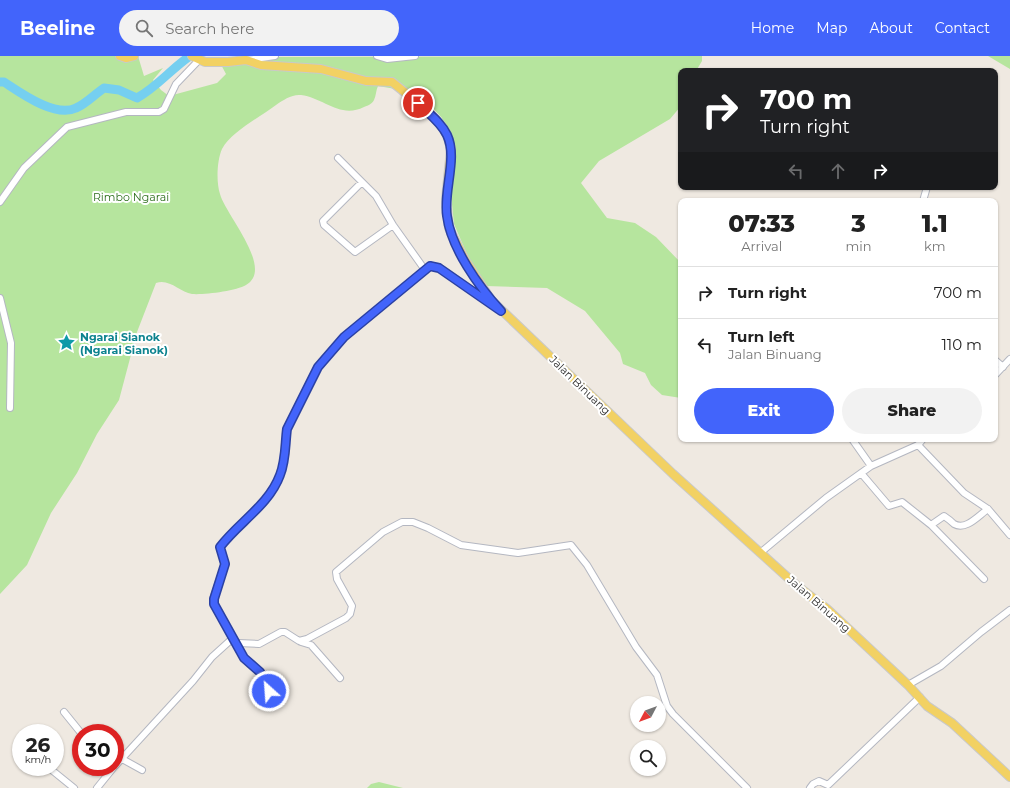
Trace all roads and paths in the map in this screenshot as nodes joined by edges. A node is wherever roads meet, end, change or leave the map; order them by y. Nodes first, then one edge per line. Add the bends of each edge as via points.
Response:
1 (120, 56) edge
2 (134, 56) edge
3 (275, 56) edge
4 (377, 56) edge
5 (415, 56) edge
6 (196, 58) edge
7 (246, 60) junction
8 (338, 158) dead end
9 (362, 182) junction
10 (0, 202) edge
11 (393, 226) junction
12 (425, 270) junction
13 (0, 298) edge
14 (501, 311) junction
15 (1010, 359) edge
16 (1006, 367) edge
17 (10, 408) dead end
18 (854, 442) edge
19 (920, 442) edge
20 (918, 445) junction
21 (871, 466) junction
22 (861, 473) junction
23 (988, 509) junction
24 (931, 525) junction
25 (1010, 535) edge
26 (760, 553) junction
27 (984, 579) dead end
28 (1010, 610) edge
29 (233, 638) junction
30 (299, 641) junction
31 (238, 643) junction
32 (340, 678) dead end
33 (908, 685) junction
34 (920, 697) junction
35 (275, 698) dead end
36 (64, 712) dead end
37 (74, 724) edge
38 (124, 755) edge
39 (124, 760) edge
40 (142, 770) dead end
41 (59, 776) edge
42 (106, 776) edge
43 (1010, 777) edge
44 (74, 788) edge
45 (97, 788) edge
46 (747, 788) edge
47 (810, 788) edge

1 - 2 main road
3 - 7 street
4 - 5 street via 387,59
6 - 7 main road, Jalan Binuang via 214,63
6 - 10 street via 174,86 164,109 159,112 126,112 67,127 24,168
7 - 14 main road, Jalan Binuang via 261,66 321,69 366,81 392,82 441,125 451,149 446,199 449,228 465,260
8 - 9 street
9 - 11 street via 376,196
9 - 11 street via 329,214 323,221 324,225 355,252
11 - 12 street
12 - 14 street via 430,266 439,268
12 - 29 street via 344,337 318,367 287,429 281,474 274,489 220,547 225,564 214,604
13 - 17 street via 12,352
14 - 26 main road, Jalan Binuang
15 - 16 street
18 - 21 street
19 - 20 street
20 - 21 street
20 - 23 street via 964,493
21 - 22 street
22 - 24 street via 889,506 906,503
22 - 26 street via 826,498
23 - 24 street via 968,524 961,526 944,516
23 - 25 street
24 - 27 street
26 - 33 main road, Jalan Binuang via 827,609
28 - 33 street via 941,666
29 - 31 street
29 - 38 street via 212,657
30 - 31 street via 281,632 259,644
30 - 32 street via 311,645
30 - 46 street via 350,614 350,601 337,579 336,572 383,532 402,522 413,522 461,545 518,553 571,544 587,565 636,647 657,675 667,706
31 - 35 street via 246,661 260,672
33 - 34 main road, Jalan Binuang
34 - 43 main road, Jalan Binuang via 927,706 952,723
34 - 47 street via 828,785 819,781
36 - 37 street
39 - 40 street
41 - 44 street
42 - 45 street

